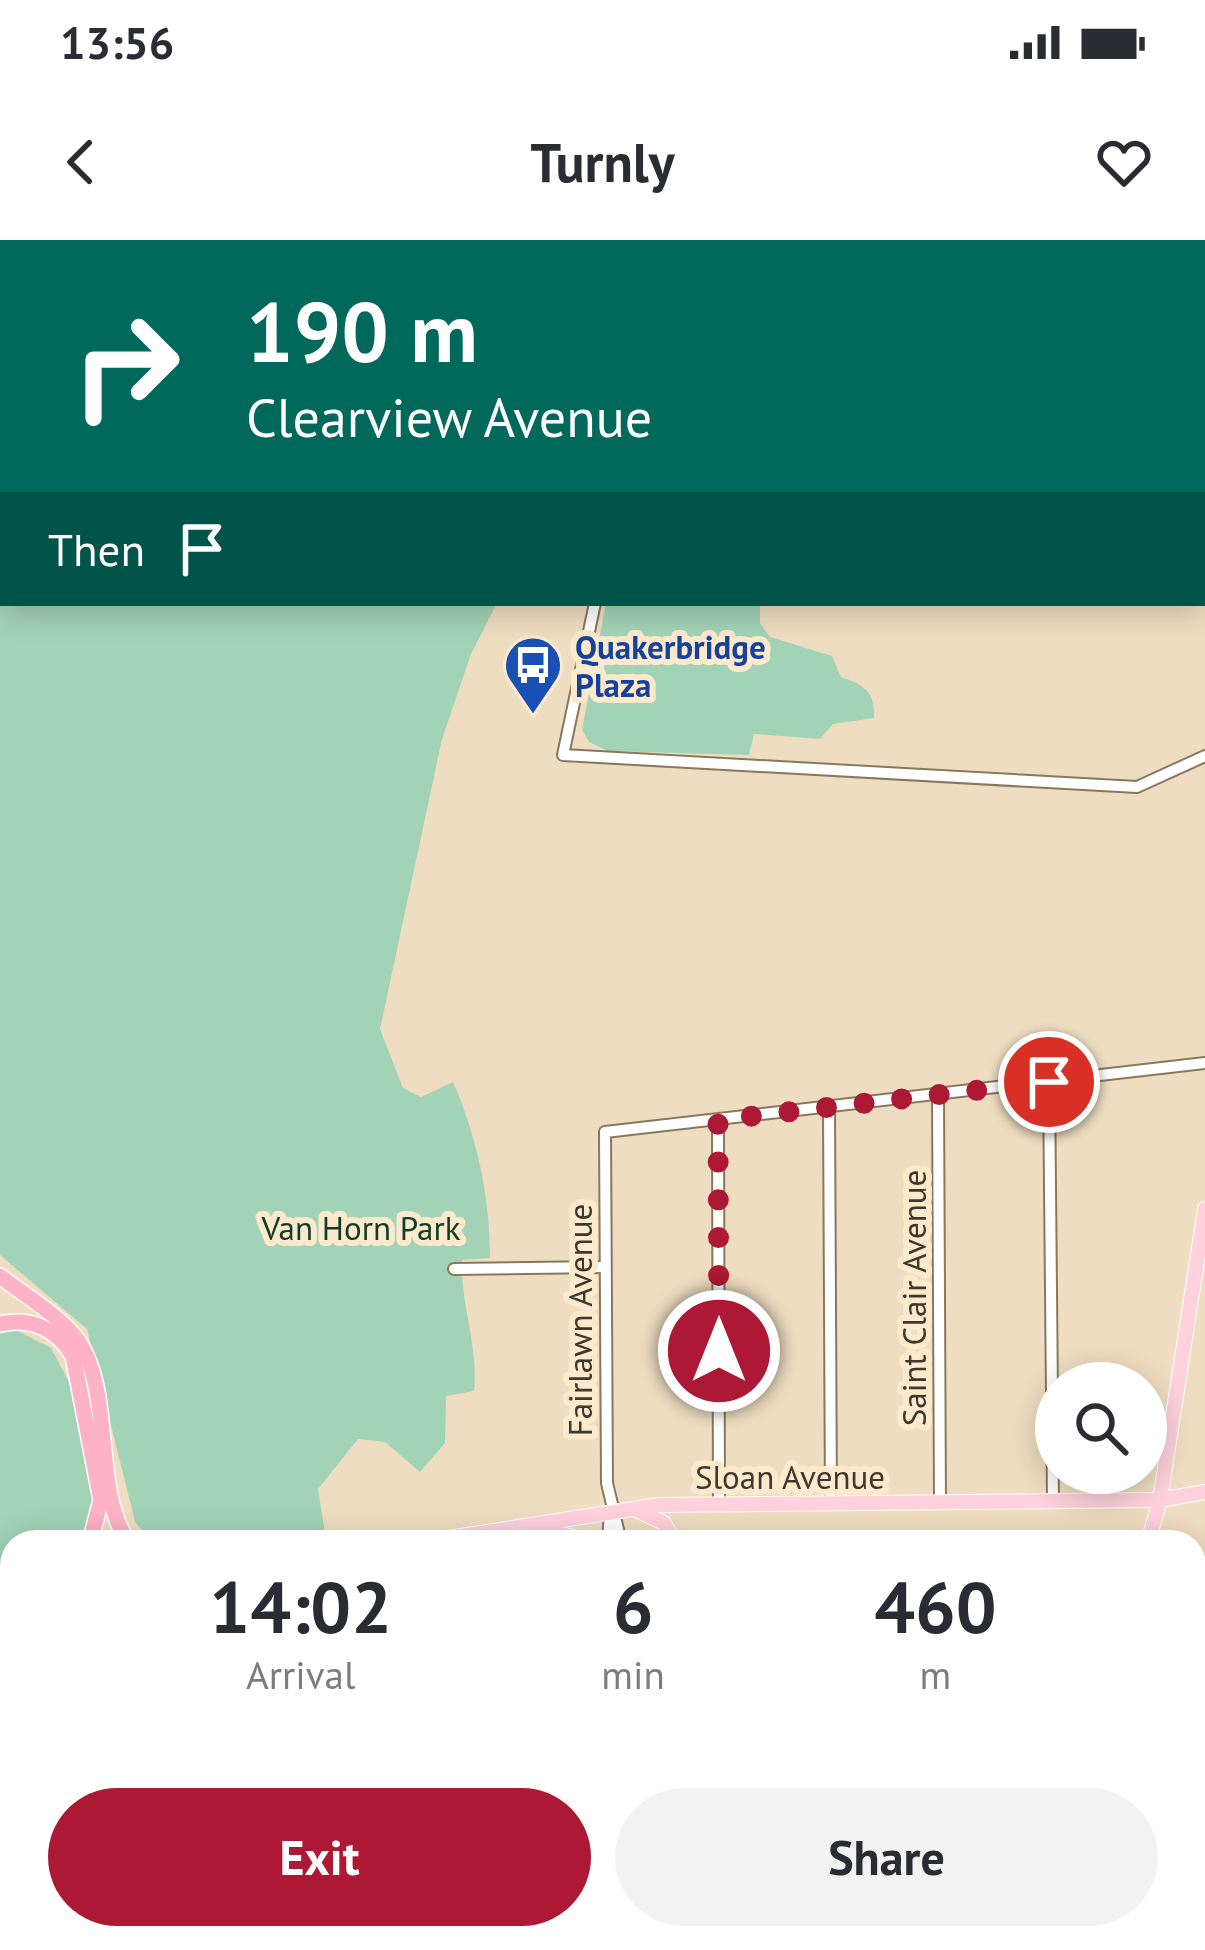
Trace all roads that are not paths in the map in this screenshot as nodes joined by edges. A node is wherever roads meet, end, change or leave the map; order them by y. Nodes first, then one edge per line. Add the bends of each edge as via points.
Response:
1 (594, 606) edge
2 (1205, 756) edge
3 (1205, 1064) edge
4 (1049, 1082) junction
5 (938, 1094) junction
6 (829, 1107) junction
7 (718, 1120) junction
8 (1205, 1209) edge
9 (605, 1267) junction
10 (454, 1269) dead end
11 (0, 1276) edge
12 (0, 1324) edge
13 (1205, 1492) edge
14 (1053, 1500) junction
15 (1160, 1500) junction
16 (940, 1502) junction
17 (831, 1503) junction
18 (719, 1504) junction
19 (630, 1506) junction
20 (610, 1508) junction
21 (518, 1524) junction
22 (93, 1530) edge
23 (123, 1530) edge
24 (486, 1530) edge
25 (543, 1530) edge
26 (609, 1530) edge
27 (617, 1530) edge
28 (668, 1530) edge
29 (1151, 1530) edge

1 - 2 street via 563,755 1137,787
3 - 4 street
4 - 5 street
4 - 14 street
5 - 6 street
5 - 16 street, Saint Clair Avenue
6 - 7 street
6 - 17 street
7 - 9 street, Fairlawn Avenue via 605,1132
7 - 18 street
8 - 15 main road
9 - 10 street
9 - 20 street, Fairlawn Avenue
11 - 23 highway via 82,1346
12 - 22 highway via 41,1326 73,1356 101,1500
13 - 15 main road, Sloan Avenue
14 - 15 main road, Sloan Avenue
14 - 16 main road, Sloan Avenue
15 - 29 main road
16 - 17 main road, Sloan Avenue
17 - 18 main road, Sloan Avenue
18 - 19 main road, Sloan Avenue
19 - 20 main road, Sloan Avenue
19 - 28 main road
20 - 21 main road, Sloan Avenue
20 - 26 street, Fairlawn Avenue
20 - 27 street, Fairlawn Avenue
21 - 24 main road, Sloan Avenue
21 - 25 main road

